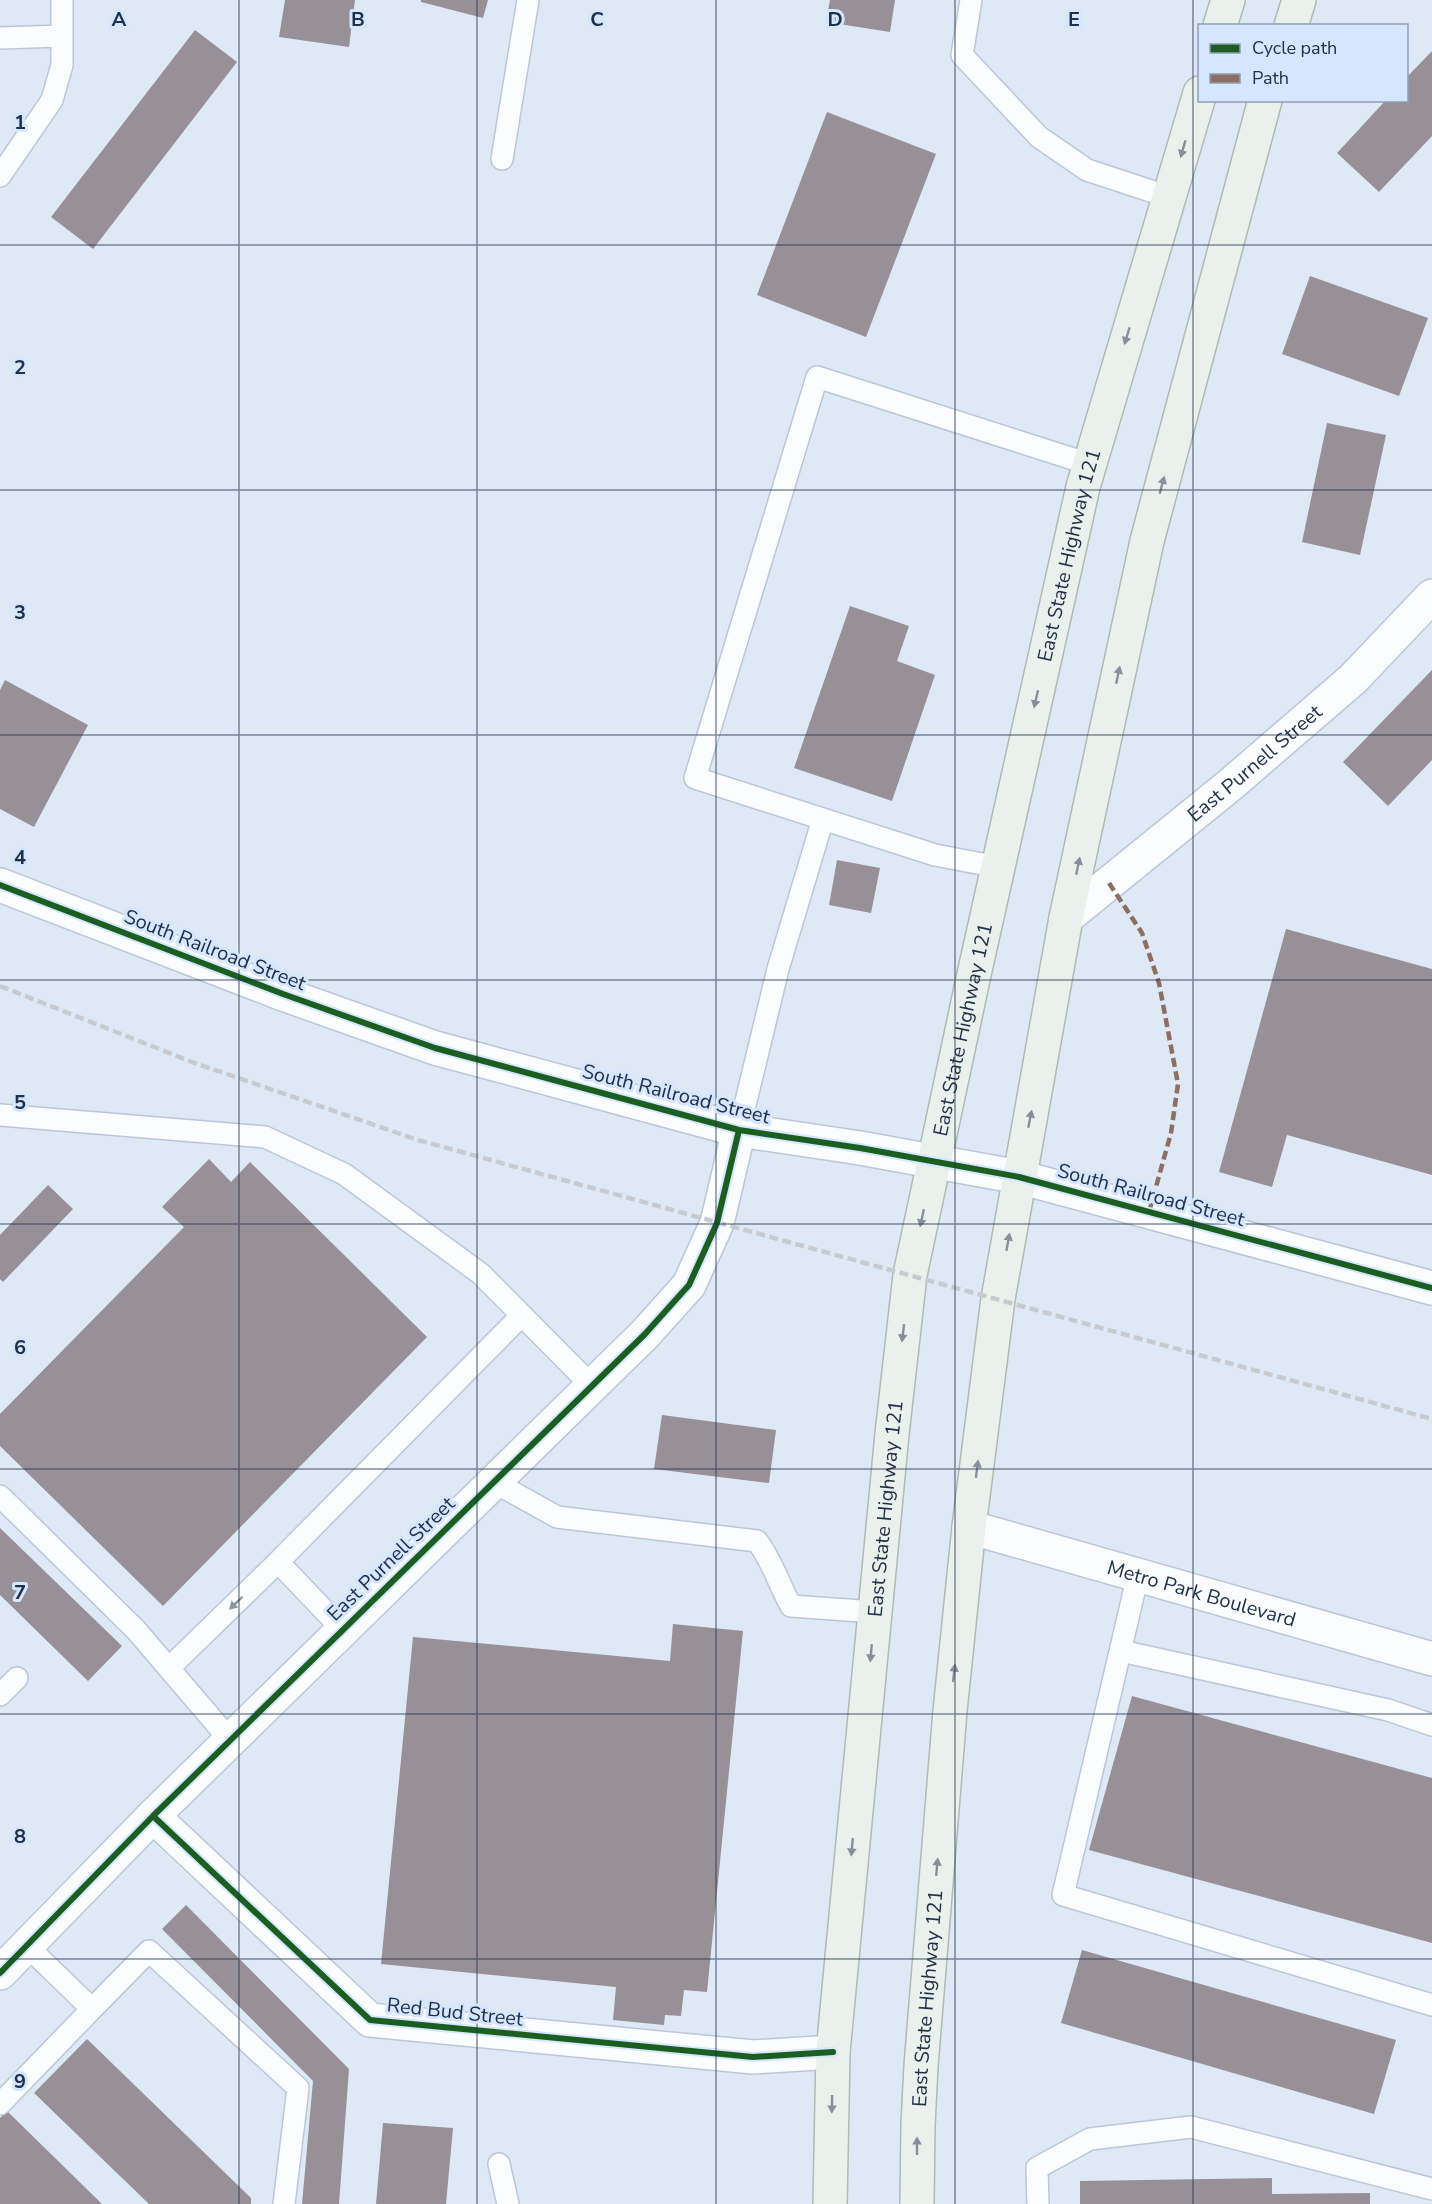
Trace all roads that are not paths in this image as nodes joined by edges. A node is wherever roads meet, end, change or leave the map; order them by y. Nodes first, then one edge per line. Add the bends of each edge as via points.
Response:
1 (63, 0) edge
2 (528, 0) edge
3 (971, 0) edge
4 (1228, 0) edge
5 (1299, 0) edge
6 (1221, 24) edge
7 (1292, 24) edge
8 (62, 36) junction
9 (0, 38) edge
10 (1198, 100) edge
11 (1264, 102) edge
12 (502, 159) dead end
13 (0, 176) edge
14 (1169, 197) junction
15 (1089, 464) junction
16 (1432, 596) edge
17 (823, 819) junction
18 (998, 867) junction
19 (0, 885) edge
20 (1066, 918) junction
21 (0, 1115) edge
22 (739, 1130) junction
23 (935, 1161) junction
24 (1019, 1177) junction
25 (1432, 1288) edge
26 (521, 1316) junction
27 (592, 1386) junction
28 (494, 1482) junction
29 (0, 1496) edge
30 (969, 1527) junction
31 (278, 1562) junction
32 (1138, 1575) junction
33 (875, 1612) junction
34 (343, 1630) junction
35 (1120, 1651) junction
36 (1432, 1659) edge
37 (169, 1668) junction
38 (16, 1678) dead end
39 (0, 1695) edge
40 (1432, 1725) edge
41 (230, 1740) junction
42 (153, 1816) junction
43 (27, 1946) junction
44 (0, 1973) edge
45 (1432, 2005) edge
46 (92, 2009) junction
47 (833, 2052) junction
48 (0, 2104) edge
49 (499, 2164) dead end
50 (1432, 2189) edge
51 (284, 2204) edge
52 (508, 2204) edge
53 (830, 2204) edge
54 (917, 2204) edge
55 (1038, 2204) edge

1 - 8 lane
2 - 12 lane
3 - 14 lane via 962,55 1039,137 1087,170
4 - 6 main road
5 - 7 main road
8 - 9 lane
8 - 13 lane via 62,65 52,100
10 -> 14 main road, East State Highway 121
20 -> 11 main road, East State Highway 121 via 1147,541
14 -> 15 main road, East State Highway 121
15 - 17 lane via 817,377 695,778
15 -> 18 main road, East State Highway 121
16 - 20 street, East Purnell Street via 1353,679
17 - 18 lane via 935,855
17 - 22 lane via 778,969
18 - 23 main road, East State Highway 121
19 - 22 street, South Railroad Street via 435,1048
24 -> 20 main road, East State Highway 121
21 - 26 lane via 265,1137 344,1174 481,1274
22 - 23 street, South Railroad Street
22 - 27 street, East Purnell Street via 717,1223 689,1285
23 - 24 street, South Railroad Street
23 -> 33 main road, East State Highway 121 via 910,1275
24 - 25 street, South Railroad Street
30 -> 24 main road, East State Highway 121 via 998,1299
26 - 27 lane
26 - 31 lane
27 - 28 street, East Purnell Street
28 - 33 lane via 557,1517 757,1541 791,1606
28 - 34 street, East Purnell Street
29 - 37 lane via 136,1630
30 - 32 street, Metro Park Boulevard
54 -> 30 main road, East State Highway 121 via 922,2054
31 - 34 lane
31 -> 37 lane
32 - 35 lane
32 - 36 street, Metro Park Boulevard
33 -> 47 main road, East State Highway 121
34 - 41 street, East Purnell Street
35 - 40 lane via 1388,1710
35 - 45 lane via 1063,1895
37 - 41 lane
38 - 39 lane
41 - 42 street, East Purnell Street
42 - 43 street, East Purnell Street
42 - 47 street, Red Bud Street via 370,2020 753,2057
43 - 44 street, East Purnell Street
43 - 46 lane
46 - 48 lane
46 - 51 lane via 149,1951 298,2088
47 -> 53 main road, East State Highway 121
49 - 52 lane
50 - 55 lane via 1191,2127 1090,2139 1037,2169

